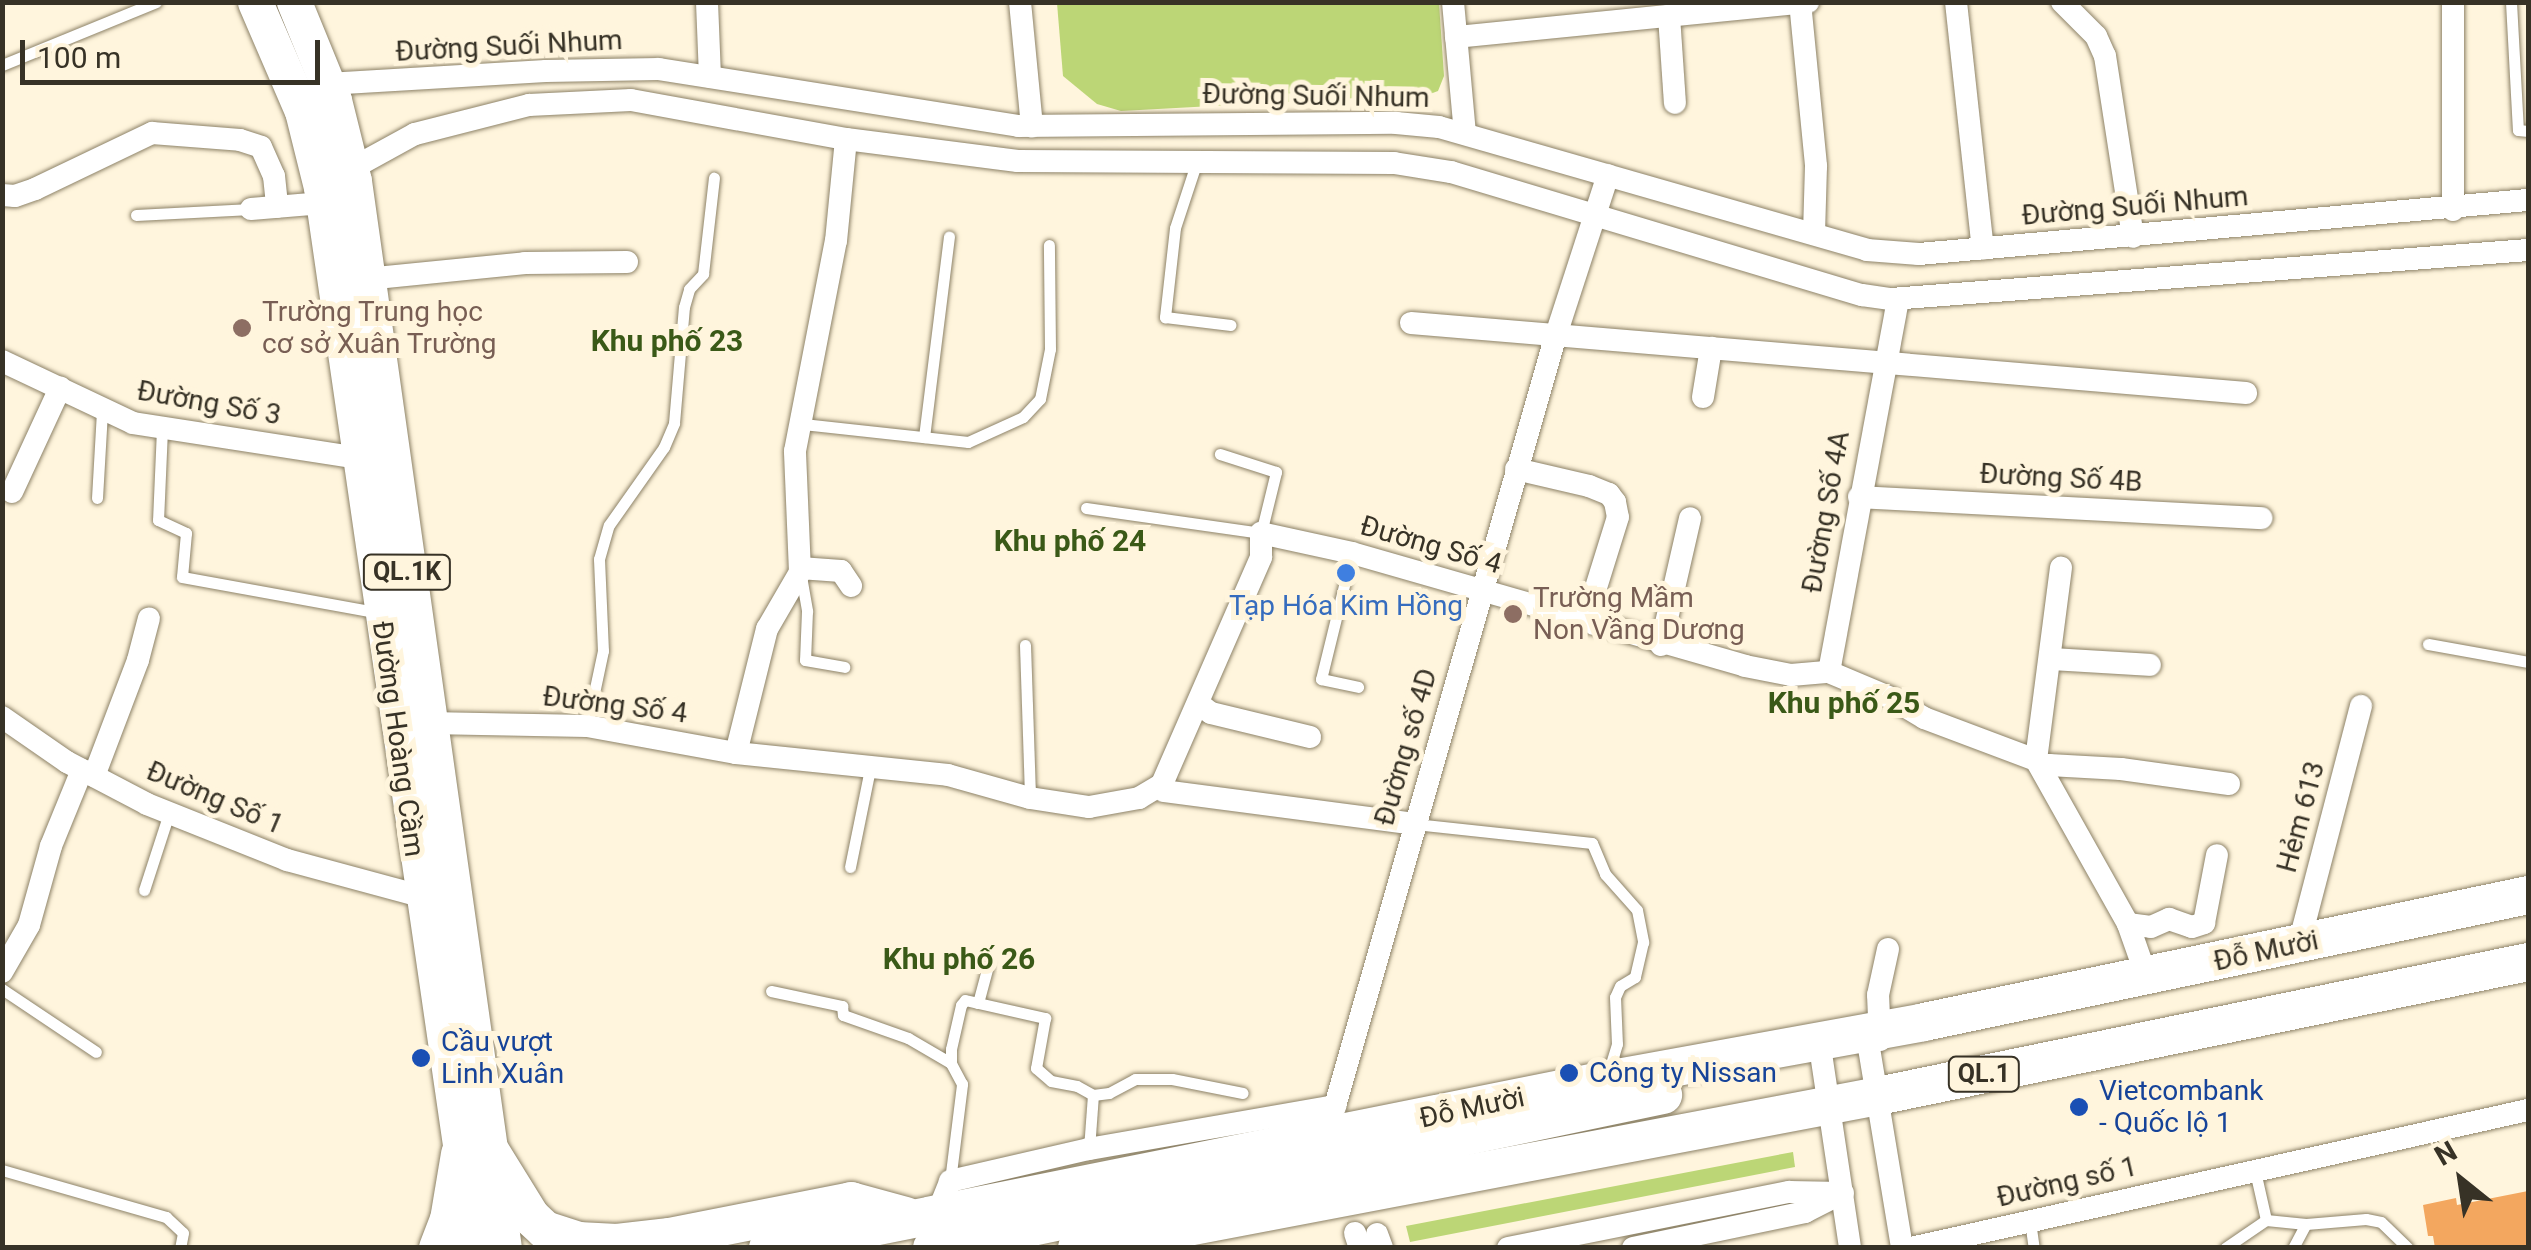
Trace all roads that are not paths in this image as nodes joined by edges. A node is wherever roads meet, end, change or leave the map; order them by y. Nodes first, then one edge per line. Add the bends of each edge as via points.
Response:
1 (156, 2) edge
2 (254, 2) edge
3 (294, 2) edge
4 (707, 2) edge
5 (1020, 2) edge
6 (1452, 2) edge
7 (1808, 2) edge
8 (1956, 2) edge
9 (2062, 2) edge
10 (2453, 2) edge
11 (2510, 2) edge
12 (1800, 3) edge
13 (1670, 16) junction
14 (1456, 37) junction
15 (2, 65) edge
16 (710, 78) junction
17 (327, 84) junction
18 (1675, 102) dead end
19 (1032, 126) junction
20 (2528, 131) edge
21 (1465, 132) junction
22 (846, 139) junction
23 (1196, 164) junction
24 (351, 169) junction
25 (1608, 175) junction
26 (714, 178) dead end
27 (2, 195) edge
28 (2528, 200) edge
29 (323, 204) junction
30 (277, 207) junction
31 (250, 209) joint
32 (2453, 210) junction
33 (136, 215) dead end
34 (1598, 216) junction
35 (1814, 234) junction
36 (948, 237) dead end
37 (2133, 237) junction
38 (1049, 246) dead end
39 (1983, 249) junction
40 (2528, 250) edge
41 (627, 262) dead end
42 (366, 279) junction
43 (1898, 298) junction
44 (1411, 322) dead end
45 (1231, 325) dead end
46 (1556, 335) junction
47 (1711, 348) junction
48 (2, 361) edge
49 (1883, 362) junction
50 (60, 388) junction
51 (2246, 394) dead end
52 (1703, 397) dead end
53 (102, 411) junction
54 (803, 424) junction
55 (162, 429) junction
56 (924, 438) junction
57 (1220, 454) dead end
58 (358, 458) junction
59 (1516, 468) junction
60 (12, 492) dead end
61 (98, 498) dead end
62 (1858, 498) junction
63 (1086, 508) dead end
64 (1690, 518) dead end
65 (2261, 518) dead end
66 (1261, 533) junction
67 (1352, 553) junction
68 (2061, 568) dead end
69 (800, 570) junction
70 (851, 586) dead end
71 (1480, 589) junction
72 (380, 613) junction
73 (149, 618) dead end
74 (1594, 624) junction
75 (1662, 644) junction
76 (2428, 644) dead end
77 (1024, 645) dead end
78 (2050, 659) junction
79 (2528, 662) edge
80 (2150, 665) dead end
81 (844, 667) dead end
82 (1828, 672) junction
83 (1358, 686) dead end
84 (1198, 704) junction
85 (2361, 706) dead end
86 (2, 717) edge
87 (428, 723) junction
88 (587, 726) junction
89 (1310, 737) dead end
90 (736, 753) junction
91 (2039, 765) junction
92 (870, 769) junction
93 (88, 773) junction
94 (1162, 784) junction
95 (2229, 784) dead end
96 (1030, 798) junction
97 (169, 813) junction
98 (1416, 824) junction
99 (2217, 855) dead end
100 (850, 867) dead end
101 (144, 890) dead end
102 (2528, 895) edge
103 (420, 896) junction
104 (2528, 918) edge
105 (2128, 924) junction
106 (2299, 944) junction
107 (1888, 949) dead end
108 (2528, 962) edge
109 (988, 966) dead end
110 (2, 972) edge
111 (2146, 976) junction
112 (2528, 980) edge
113 (2, 989) edge
114 (771, 992) dead end
115 (978, 1003) junction
116 (1874, 1039) junction
117 (1820, 1050) junction
118 (96, 1052) dead end
119 (952, 1063) junction
120 (1606, 1080) junction
121 (1243, 1093) dead end
122 (1092, 1095) junction
123 (1880, 1105) junction
124 (2528, 1110) edge
125 (1831, 1115) junction
126 (1090, 1149) junction
127 (474, 1151) junction
128 (2, 1170) edge
129 (2254, 1171) junction
130 (1060, 1190) junction
131 (1843, 1192) junction
132 (1262, 1196) junction
133 (933, 1215) edge
134 (2266, 1220) junction
135 (2030, 1221) junction
136 (2306, 1224) junction
137 (1118, 1225) junction
138 (483, 1236) edge
139 (2232, 1246) edge
140 (180, 1248) edge
141 (438, 1248) edge
142 (542, 1248) edge
143 (768, 1248) edge
144 (1077, 1248) edge
145 (1169, 1248) edge
146 (1201, 1248) edge
147 (1508, 1248) edge
148 (1633, 1248) edge
149 (1850, 1248) edge
150 (1902, 1248) edge
151 (1910, 1248) edge
152 (2034, 1248) edge
153 (2292, 1248) edge
154 (2408, 1248) edge

1 - 15 lane
2 - 29 main road, Đường Hoàng Cầm / QL.1K via 302,111
3 - 17 main road, Đường Hoàng Cầm / QL.1K
4 - 16 street
5 - 19 street
6 - 14 street
7 - 12 street
8 - 39 street
9 - 37 street via 2096,36 2105,56
10 - 32 street
11 - 20 lane via 2518,130
12 - 13 street
12 - 35 street via 1816,166
13 - 14 street
13 - 18 street
14 - 21 street
16 - 17 street, Đường Suối Nhum via 659,69
16 - 19 street, Đường Suối Nhum
17 - 24 main road, Đường Hoàng Cầm / QL.1K
19 - 21 street, Đường Suối Nhum via 1396,123
21 - 25 street, Đường Suối Nhum
22 - 23 street via 1018,161
22 - 24 street via 632,100 529,105 415,134
22 - 54 street via 836,241
23 - 34 street via 1394,163 1450,172
23 - 45 lane via 1175,228 1166,317
24 - 42 main road, Đường Hoàng Cầm / QL.1K
25 - 34 street, Đường số 4D
25 - 35 street, Đường Suối Nhum
26 - 88 lane via 704,274 689,289 684,308 674,423 609,526 599,559 603,652
27 - 30 street via 35,189 152,134 261,147 274,176
28 - 32 street, Đường Suối Nhum
29 - 30 street
29 - 58 main road, Đường Hoàng Cầm / QL.1K
30 - 31 street
31 - 33 lane
32 - 37 street, Đường Suối Nhum
34 - 43 street via 1862,295
34 - 46 street, Đường số 4D
35 - 39 street, Đường Suối Nhum via 1867,250
36 - 56 lane
37 - 39 street, Đường Suối Nhum
38 - 56 lane via 1053,318 1040,399 1022,417 968,442
40 - 43 street
41 - 42 street via 525,262
42 - 87 main road, Đường Hoàng Cầm / QL.1K
43 - 49 street, Đường Số 4A
44 - 46 street
46 - 47 street
46 - 59 street, Đường số 4D
47 - 49 street
47 - 52 street
48 - 50 street, Đường Số 3
49 - 51 street
49 - 62 street, Đường Số 4A
50 - 53 street, Đường Số 3
50 - 60 street
53 - 55 street, Đường Số 3
53 - 61 lane
54 - 56 lane
54 - 69 street via 794,452
55 - 58 street, Đường Số 3
55 - 72 lane via 158,520 186,533 182,578
57 - 66 lane via 1276,472
58 - 72 main road, Đường Hoàng Cầm / QL.1K
59 - 71 street, Đường số 4D
59 - 74 street via 1589,486 1615,502 1618,518 1594,594
62 - 65 street, Đường Số 4B
62 - 82 street, Đường Số 4A
63 - 66 lane
64 - 75 street
66 - 67 street, Đường Số 4
66 - 84 street via 1261,557
67 - 71 street, Đường Số 4
67 - 83 lane via 1321,679
68 - 78 street
69 - 70 street via 841,571
69 - 81 lane via 808,612 805,660
69 - 90 street via 766,629
71 - 74 street, Đường Số 4
71 - 98 street, Đường số 4D
72 - 103 main road, Đường Hoàng Cầm / QL.1K
73 - 93 street
74 - 75 street, Đường Số 4
75 - 82 street, Đường Số 4 via 1791,674
76 - 79 lane
77 - 96 lane
78 - 80 street
78 - 91 street
82 - 91 street, Đường Số 4
84 - 89 street
84 - 94 street
85 - 106 street, Hẻm 613
86 - 93 street, Đường Số 1
87 - 88 street, Đường Số 4
87 - 127 main road, Đường Hoàng Cầm / QL.1K
88 - 90 street, Đường Số 4
90 - 92 street, Đường Số 4
91 - 95 street
91 - 105 street
92 - 96 street, Đường Số 4 via 948,775
92 - 100 lane
93 - 97 street, Đường Số 1
93 - 110 street via 52,846 28,926
94 - 96 street, Đường Số 4 via 1140,798 1090,806
94 - 98 street via 1164,791
97 - 101 lane
97 - 103 street, Đường Số 1 via 287,860
98 - 120 lane via 1592,843 1605,874 1637,910 1643,942 1635,977 1615,997 1617,1044
98 - 126 street, Đường số 4D via 1335,1116
99 - 105 street via 2204,923
102 - 106 highway, Đỗ Mười / QL.1
103 - 127 main road, Đường Hoàng Cầm / QL.1K
104 - 116 highway, Đỗ Mười / QL.1
105 - 111 street
106 - 111 highway, Đỗ Mười / QL.1
107 - 116 street
108 - 123 highway, Đỗ Mười / QL.1
109 - 115 lane
111 - 116 highway, Đỗ Mười / QL.1
112 - 123 highway, Đỗ Mười / QL.1
113 - 118 lane
114 - 119 lane via 842,1006 842,1015 908,1038
115 - 119 lane via 961,1005
115 - 122 lane via 1045,1018 1036,1068 1051,1081
116 - 117 highway, Đỗ Mười / QL.1
116 - 123 street
117 - 120 highway, Đỗ Mười / QL.1
117 - 125 street
117 - 132 highway, Đỗ Mười / QL.1
119 - 133 lane via 962,1084
120 - 130 highway, Đỗ Mười / QL.1
121 - 122 lane via 1172,1079 1135,1080
122 - 126 lane
123 - 125 highway, Đỗ Mười / QL.1
123 - 150 street
124 - 129 street, Đường số 1
125 - 131 street
125 - 132 highway, Đỗ Mười / QL.1
125 - 146 highway, Đỗ Mười / QL.1
126 - 133 street
127 - 133 highway via 545,1230 578,1241 670,1237 851,1202
127 - 138 main road, Đường Hoàng Cầm / QL.1K
127 - 141 highway
128 - 140 lane via 166,1217 183,1233
129 - 134 lane
129 - 135 street, Đường số 1
130 - 132 highway
130 - 133 highway, Đỗ Mười / QL.1
131 - 147 street via 1789,1192
131 - 148 street via 1805,1212
131 - 149 street
132 - 137 highway, Đỗ Mười / QL.1
132 - 145 highway
133 - 137 highway, QL.1
133 - 143 highway, Đỗ Mười / QL.1
134 - 136 lane
134 - 139 lane
135 - 151 street, Đường số 1
135 - 152 lane
136 - 153 lane
136 - 154 lane via 2381,1222
137 - 144 highway, QL.1
138 - 142 highway

